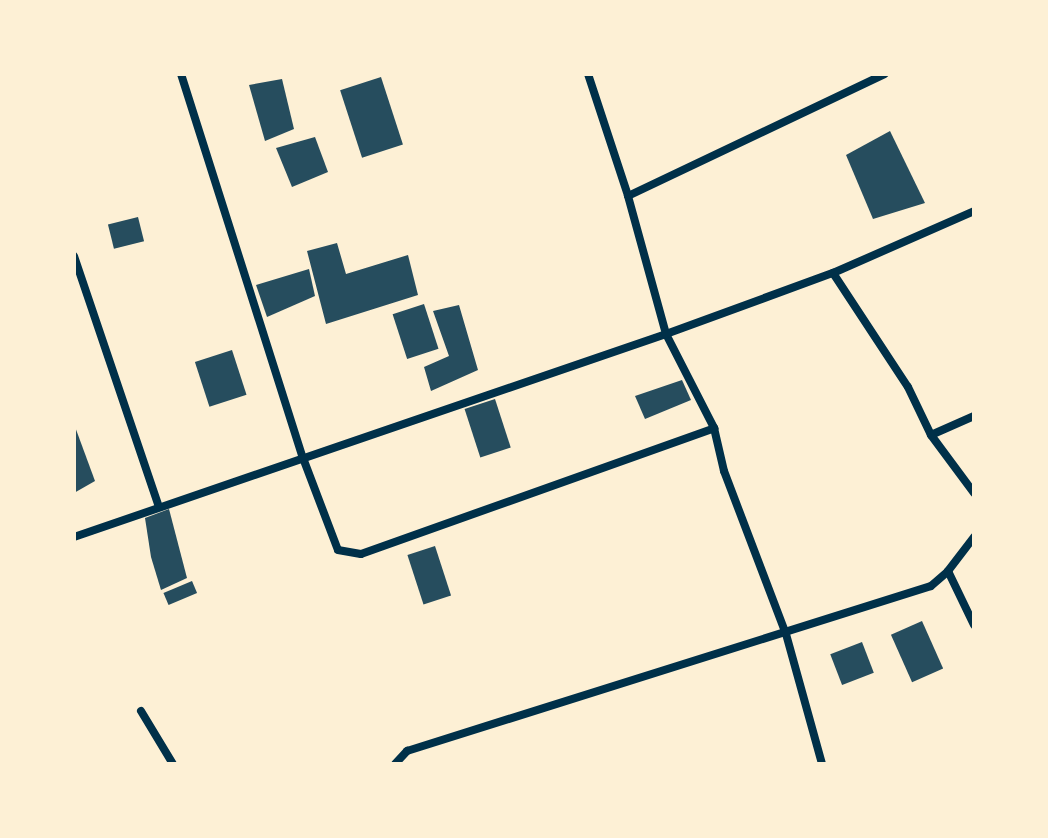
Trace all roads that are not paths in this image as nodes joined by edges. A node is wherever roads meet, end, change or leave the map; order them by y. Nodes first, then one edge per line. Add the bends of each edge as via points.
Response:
1 (181, 74) edge
2 (588, 74) edge
3 (885, 74) edge
4 (628, 196) junction
5 (974, 211) edge
6 (74, 256) edge
7 (833, 273) junction
8 (666, 334) junction
9 (974, 416) edge
10 (714, 428) junction
11 (931, 435) junction
12 (303, 458) junction
13 (974, 493) edge
14 (159, 507) junction
15 (74, 537) edge
16 (974, 537) edge
17 (948, 571) junction
18 (974, 625) edge
19 (786, 634) junction
20 (141, 711) dead end
21 (173, 764) edge
22 (395, 764) edge
23 (822, 764) edge

1 - 12 street
2 - 4 street
3 - 4 street
4 - 8 street
5 - 7 street
6 - 14 street
7 - 8 street
7 - 11 street via 908,387
8 - 10 street
8 - 12 street
9 - 11 street
10 - 12 street via 361,554 338,550
10 - 19 street via 724,471
11 - 13 street
12 - 14 street
14 - 15 street
16 - 17 street
17 - 18 street
17 - 19 street via 931,586
19 - 22 street via 407,751
19 - 23 street
20 - 21 street

